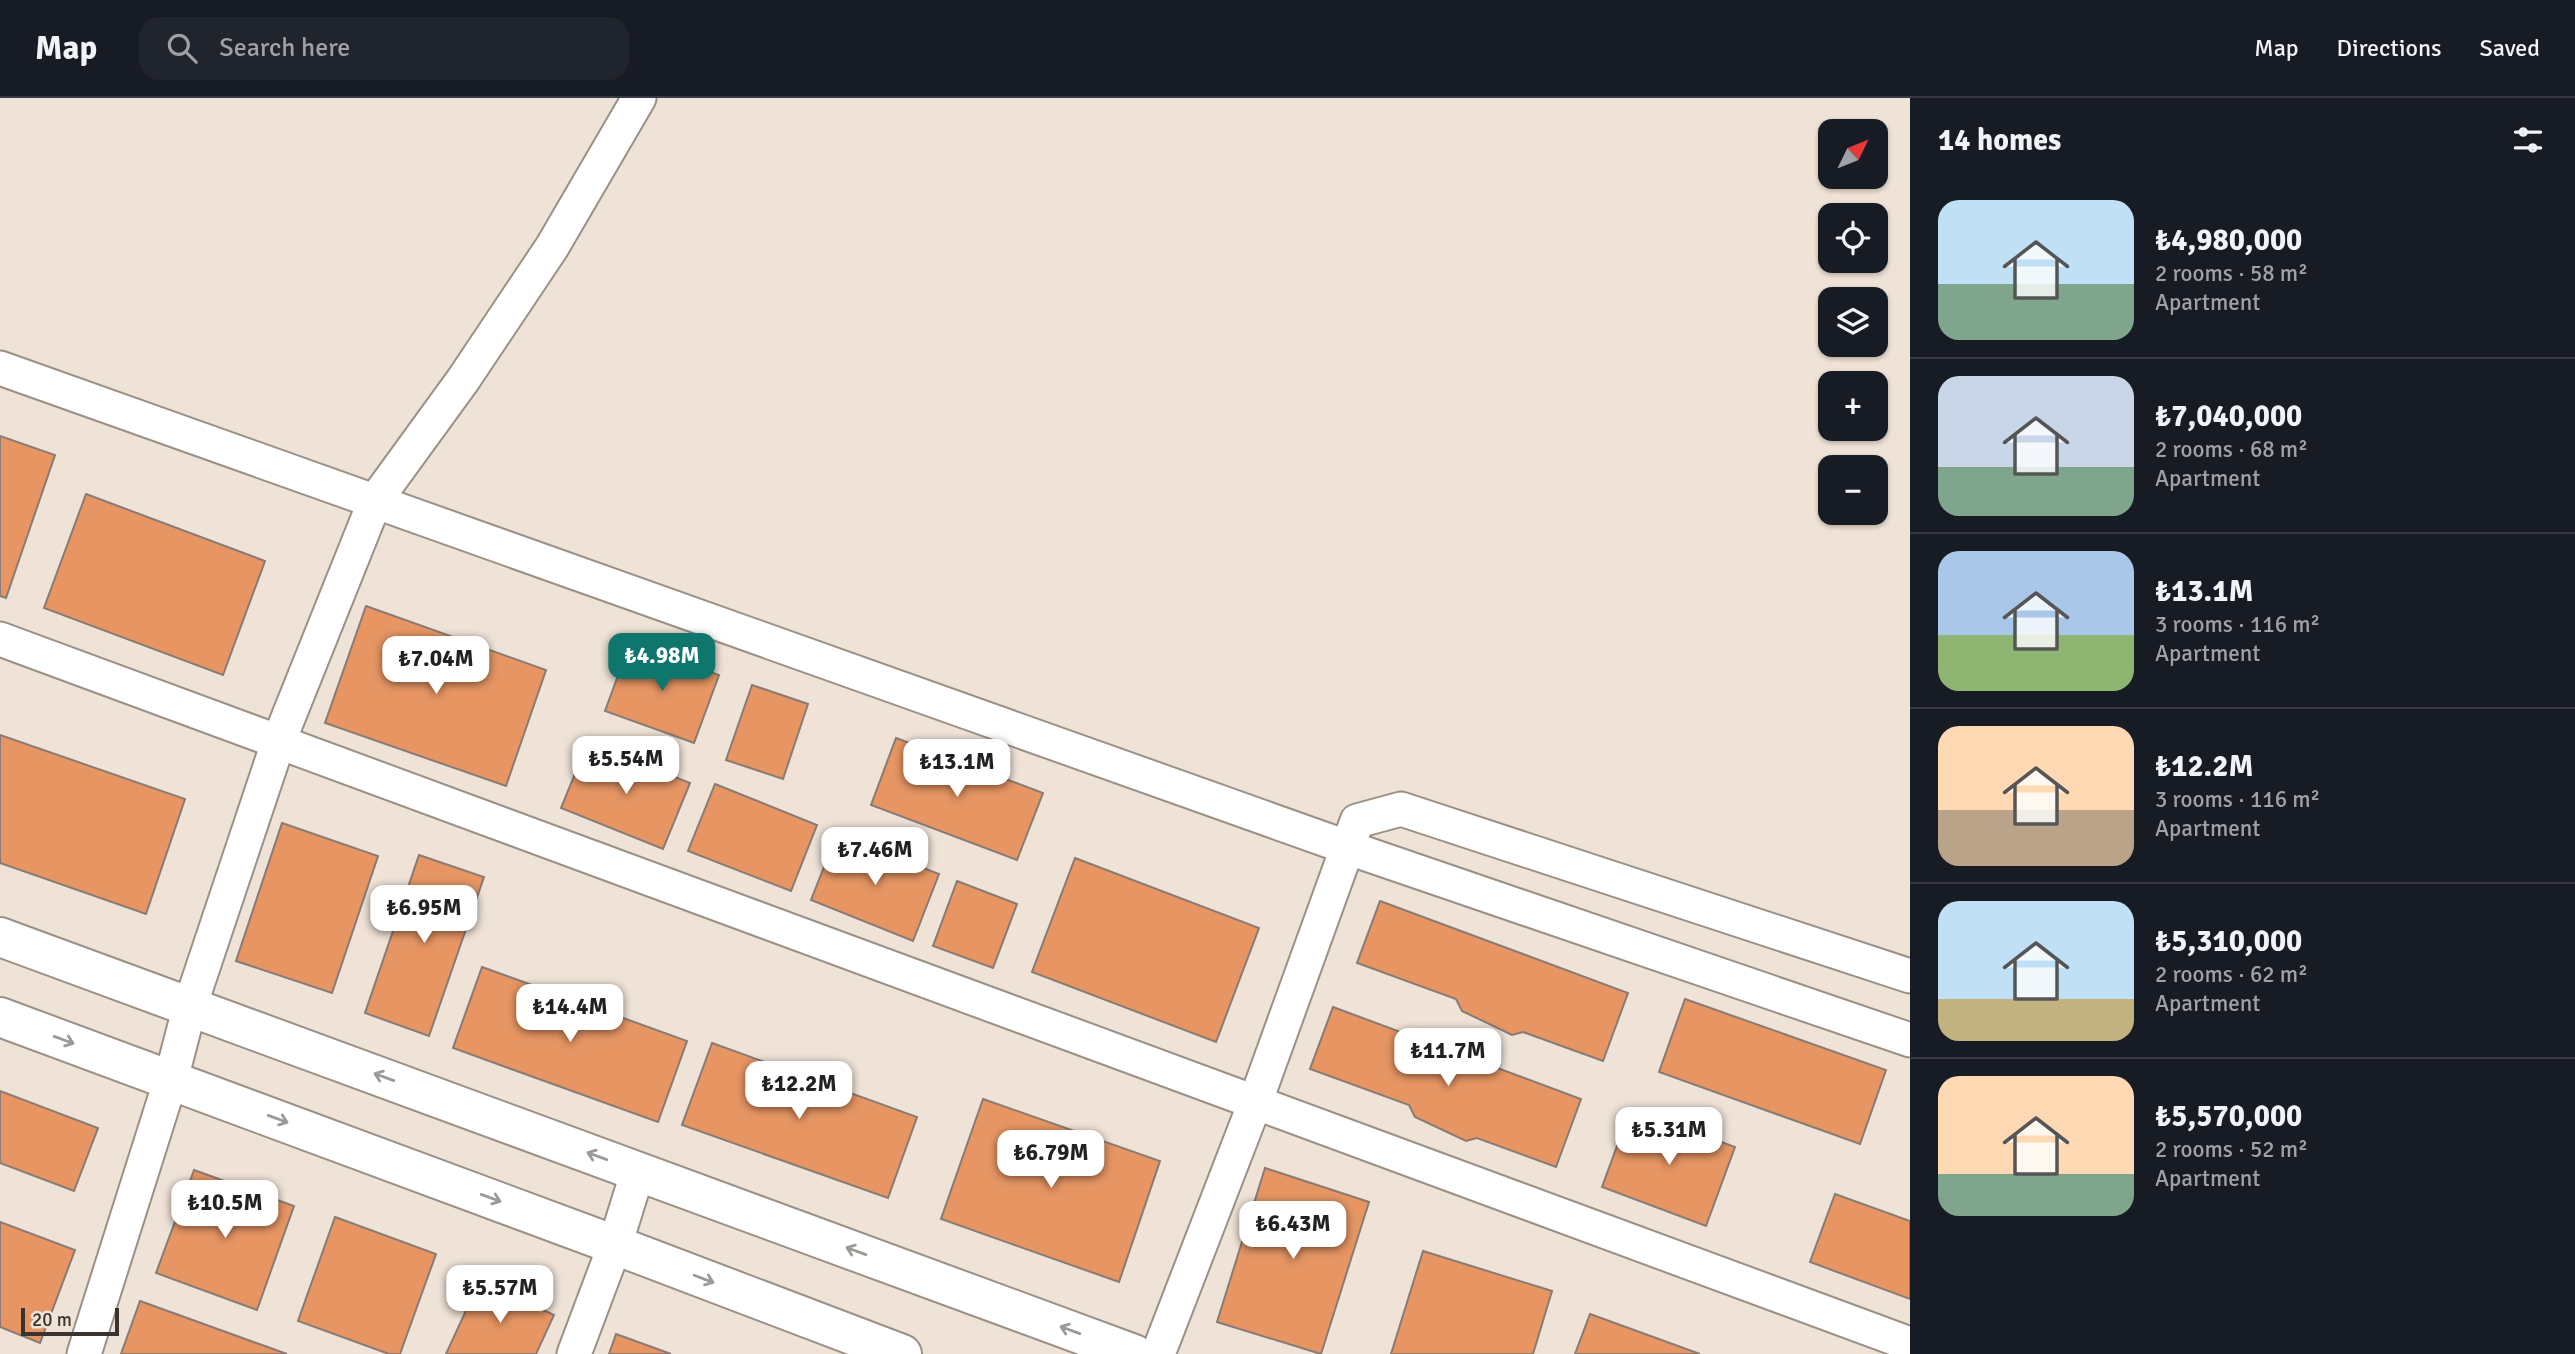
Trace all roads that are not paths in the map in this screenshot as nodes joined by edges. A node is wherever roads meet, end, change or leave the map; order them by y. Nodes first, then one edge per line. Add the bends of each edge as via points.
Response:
1 (639, 98) edge
2 (0, 368) edge
3 (375, 501) junction
4 (0, 639) edge
5 (278, 743) junction
6 (1349, 848) junction
7 (0, 937) edge
8 (1910, 976) edge
9 (190, 1006) junction
10 (0, 1017) edge
11 (1910, 1040) edge
12 (171, 1079) junction
13 (1255, 1103) junction
14 (638, 1171) junction
15 (615, 1245) junction
16 (1910, 1344) edge
17 (84, 1354) edge
18 (574, 1354) edge
19 (902, 1354) edge
20 (1134, 1354) edge
21 (1158, 1354) edge

1 - 3 street via 552,247
2 - 3 street
3 - 5 street
3 - 6 street
4 - 5 street
5 - 9 street
5 - 13 street
6 - 8 street via 1357,821 1401,809
6 - 11 street
6 - 13 street
7 - 9 main road
9 - 12 street
14 -> 9 main road
10 -> 12 main road
12 -> 15 main road
12 - 17 street
13 - 16 street
13 - 21 street
14 - 15 street
20 -> 14 main road
15 - 18 street
15 -> 19 main road

